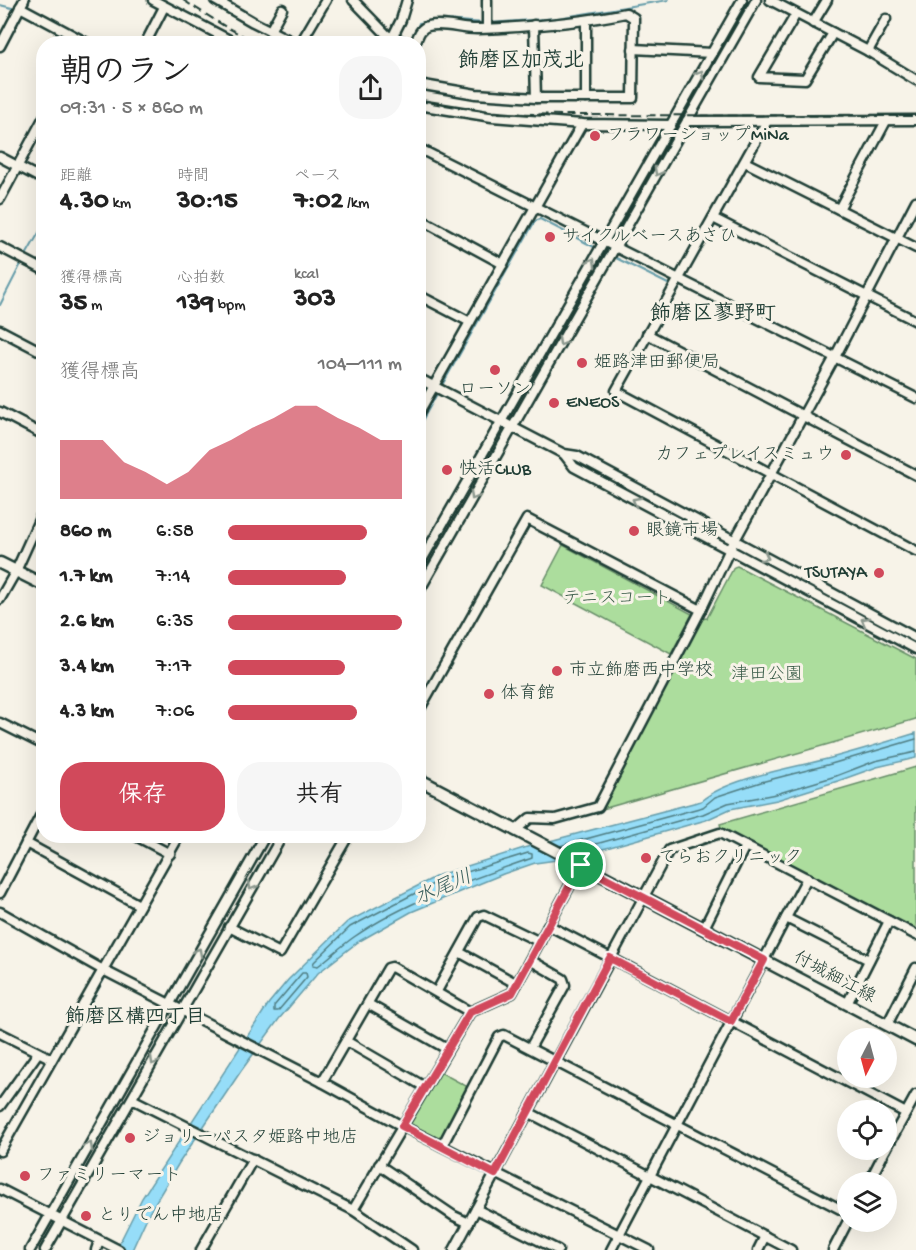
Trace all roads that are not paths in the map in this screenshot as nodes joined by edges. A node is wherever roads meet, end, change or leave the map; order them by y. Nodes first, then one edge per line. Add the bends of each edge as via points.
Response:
1 (153, 0) edge
2 (326, 0) edge
3 (353, 0) edge
4 (406, 0) edge
5 (487, 0) edge
6 (742, 0) edge
7 (756, 0) edge
8 (770, 0) edge
9 (827, 0) edge
10 (218, 1) edge
11 (22, 3) edge
12 (164, 7) junction
13 (282, 9) dead end
14 (795, 14) junction
15 (886, 19) dead end
16 (586, 21) junction
17 (529, 23) junction
18 (813, 23) junction
19 (487, 24) junction
20 (270, 31) junction
21 (833, 33) junction
22 (74, 36) edge
23 (149, 36) edge
24 (221, 36) edge
25 (281, 36) edge
26 (303, 36) edge
27 (393, 36) joint
28 (418, 36) edge
29 (0, 46) edge
30 (633, 49) junction
31 (868, 51) junction
32 (712, 53) junction
33 (916, 80) edge
34 (426, 85) edge
35 (536, 98) junction
36 (586, 98) junction
37 (426, 106) edge
38 (886, 120) junction
39 (916, 120) edge
40 (687, 121) junction
41 (767, 121) junction
42 (582, 124) junction
43 (671, 125) junction
44 (36, 132) edge
45 (426, 152) edge
46 (0, 157) edge
47 (745, 162) junction
48 (17, 166) junction
49 (36, 176) edge
50 (0, 199) edge
51 (916, 201) edge
52 (537, 206) junction
53 (839, 209) junction
54 (713, 218) junction
55 (426, 222) edge
56 (896, 238) junction
57 (604, 240) junction
58 (616, 247) junction
59 (0, 248) edge
60 (916, 248) edge
61 (503, 264) junction
62 (36, 266) edge
63 (679, 278) junction
64 (866, 296) junction
65 (426, 299) edge
66 (916, 321) edge
67 (470, 322) junction
68 (0, 330) edge
69 (647, 334) junction
70 (36, 349) edge
71 (835, 357) junction
72 (426, 382) edge
73 (434, 387) junction
74 (916, 398) edge
75 (426, 400) edge
76 (0, 412) edge
77 (803, 416) junction
78 (501, 422) junction
79 (514, 427) junction
80 (36, 431) edge
81 (564, 454) junction
82 (771, 474) junction
83 (916, 475) edge
84 (36, 527) edge
85 (735, 541) junction
86 (729, 550) junction
87 (916, 551) edge
88 (426, 553) edge
89 (0, 563) edge
90 (16, 571) junction
91 (426, 579) edge
92 (36, 581) edge
93 (0, 599) edge
94 (700, 610) junction
95 (916, 638) edge
96 (916, 649) edge
97 (426, 698) edge
98 (0, 723) edge
99 (36, 741) edge
100 (426, 783) edge
101 (36, 824) edge
102 (516, 830) junction
103 (26, 843) junction
104 (149, 843) edge
105 (176, 843) edge
106 (261, 843) edge
107 (278, 843) edge
108 (344, 843) edge
109 (745, 846) junction
110 (170, 854) junction
111 (581, 865) junction
112 (807, 878) junction
113 (0, 893) edge
114 (643, 897) junction
115 (139, 905) junction
116 (0, 912) edge
117 (786, 918) junction
118 (889, 921) junction
119 (548, 925) junction
120 (229, 927) junction
121 (704, 928) junction
122 (916, 935) edge
123 (540, 942) junction
124 (459, 952) junction
125 (610, 958) junction
126 (530, 960) junction
127 (764, 960) junction
128 (869, 960) junction
129 (916, 968) edge
130 (103, 970) junction
131 (913, 983) edge
132 (518, 984) junction
133 (437, 991) junction
134 (170, 1004) junction
135 (368, 1004) junction
136 (847, 1004) junction
137 (183, 1010) junction
138 (470, 1012) junction
139 (731, 1021) junction
140 (887, 1025) junction
141 (0, 1033) edge
142 (916, 1040) edge
143 (346, 1041) junction
144 (531, 1048) junction
145 (447, 1049) junction
146 (38, 1053) junction
147 (52, 1059) junction
148 (555, 1061) junction
149 (322, 1082) junction
150 (425, 1088) junction
151 (916, 1095) edge
152 (132, 1100) junction
153 (0, 1106) edge
154 (528, 1112) junction
155 (906, 1113) junction
156 (678, 1125) junction
157 (402, 1126) junction
158 (897, 1129) edge
159 (442, 1146) junction
160 (0, 1151) edge
161 (253, 1160) junction
162 (380, 1165) junction
163 (495, 1174) junction
164 (649, 1176) junction
165 (0, 1190) edge
166 (837, 1207) edge
167 (476, 1209) junction
168 (353, 1210) junction
169 (50, 1215) junction
170 (61, 1221) junction
171 (469, 1223) junction
172 (842, 1232) edge
173 (618, 1235) junction
174 (765, 1236) junction
175 (97, 1245) edge
176 (30, 1250) edge
177 (45, 1250) edge
178 (119, 1250) edge
179 (201, 1250) edge
180 (412, 1250) edge
181 (454, 1250) edge
182 (558, 1250) edge
183 (611, 1250) edge
184 (650, 1250) edge
185 (758, 1250) edge
186 (791, 1250) edge
187 (833, 1250) edge

1 - 12 street
2 - 26 street
3 - 27 street via 387,35
4 - 27 street
5 - 19 street
6 - 32 street
7 - 40 street
8 - 14 street
9 - 18 street
10 - 20 street
11 - 22 street
11 - 29 street
12 - 23 street
12 - 24 street
13 - 20 street
14 - 18 street
14 - 21 street via 759,77 805,79
15 - 31 street
16 - 17 street
16 - 30 street via 626,13 634,18
16 - 36 street
17 - 19 street
17 - 35 street
18 - 21 street
19 - 28 street via 425,26
20 - 25 street
21 - 31 street
30 - 32 street
30 - 36 street via 633,98
31 - 33 street
43 -> 32 street
34 - 35 street
35 - 36 street
37 - 42 street via 492,117
38 - 39 street
38 - 41 street
38 - 53 street
40 - 41 street
40 -> 58 street
41 - 47 street
42 - 43 street
42 - 52 street
43 - 57 street
44 - 48 street
45 - 52 street
46 - 48 street
47 - 53 street
47 - 54 street
48 - 49 street
48 - 50 street
51 - 56 street
52 - 57 street
52 - 61 street
53 - 56 street
54 - 63 street
54 - 64 street
55 - 61 street
56 - 60 street
56 - 64 street
57 - 58 street
78 -> 57 street
58 - 63 street
58 -> 79 street
59 - 62 street
61 - 67 street
63 - 69 street
63 - 71 street
64 - 66 street
64 - 71 street
65 - 67 street
67 - 73 street
68 - 70 street
69 - 77 street
69 - 82 street via 616,392
71 - 74 street
71 - 77 street
72 - 73 street
73 - 75 street
73 - 78 street
76 - 80 street
77 - 82 street
77 - 83 street
78 - 79 street
78 - 88 street
79 - 81 street
79 -> 91 street
81 - 85 street via 577,456
86 -> 81 street via 574,467
82 - 85 street
82 - 87 street
84 - 90 street
85 - 86 street
85 -> 95 street
86 - 94 street
96 -> 86 street
89 - 90 main road
90 - 92 main road
90 - 93 street
94 - 97 street via 527,519
94 - 102 street via 598,807 555,819 530,818
98 - 99 street
100 - 102 main road, 付城細江線
101 - 103 street
102 - 111 main road, 付城細江線
103 - 113 street
103 - 115 street
104 - 110 street
105 - 110 street
134 -> 106 street
107 -> 120 street
108 - 120 street via 280,953
109 - 112 street
109 - 114 street via 720,834 669,850
109 - 121 street
110 - 115 street
111 - 114 main road, 付城細江線
111 - 119 street
112 - 117 street
112 - 118 street
114 - 121 main road, 付城細江線
114 - 125 street
115 - 130 street
116 - 130 street
117 - 127 street
117 - 128 street
118 - 122 street
118 - 128 street
119 - 123 street
119 - 125 street
120 - 137 street
121 - 127 main road, 付城細江線
123 - 124 street via 484,915 478,917
123 - 126 street
124 - 132 street
124 - 133 street
125 - 139 street
125 - 148 street
126 - 132 street
126 - 144 street via 563,979 565,986
127 - 136 main road, 付城細江線
127 - 139 street
128 - 136 street
129 - 131 street
130 - 134 street
130 - 147 street
131 - 140 street
132 - 138 street via 512,993
133 - 135 street via 392,967
133 - 138 street
134 - 137 street
169 -> 134 street
135 - 143 street
135 - 145 street
136 - 140 main road, 付城細江線
137 - 149 street
137 -> 152 street
138 - 145 street
139 - 155 street
139 - 156 street
140 - 142 main road, 付城細江線
141 - 146 street
143 - 149 street
143 - 150 street
144 - 148 street
144 - 159 street via 504,1035 499,1037
145 - 150 street
146 - 147 street
146 - 153 street
147 - 160 street
148 - 154 street
148 - 156 street
149 - 157 street
150 - 157 street
151 - 155 street
152 - 161 street
152 - 170 street
154 - 163 street
154 - 164 street
155 - 158 street
156 - 164 street
156 - 166 street
157 - 159 street
157 - 162 street
159 - 163 street
161 - 168 street
161 - 179 street
162 - 168 street
162 - 171 street
163 - 167 street
163 - 173 street
164 - 173 street
164 - 174 street
165 - 169 street
167 - 171 street
167 - 182 street
168 - 180 street
169 - 170 street
169 - 176 street
170 - 175 street
170 - 177 street
171 - 181 street
172 - 187 street
173 - 183 street
173 - 184 street
174 - 185 street
174 - 186 street
175 - 178 street

